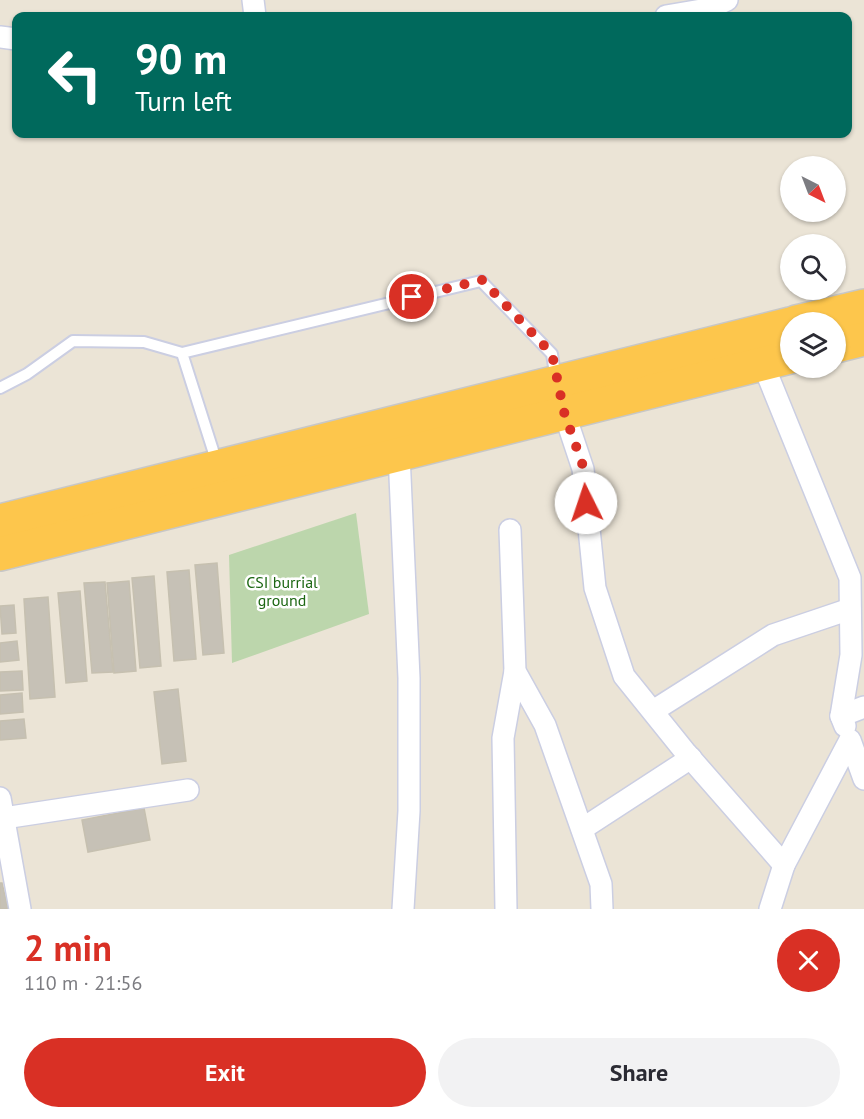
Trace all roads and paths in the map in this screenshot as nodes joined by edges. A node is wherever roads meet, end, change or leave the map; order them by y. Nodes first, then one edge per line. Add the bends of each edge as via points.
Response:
1 (727, 0) edge
2 (670, 10) edge
3 (864, 306) edge
4 (838, 312) edge
5 (780, 327) edge
6 (864, 339) edge
7 (846, 344) edge
8 (182, 353) junction
9 (777, 360) edge
10 (0, 388) edge
11 (560, 397) junction
12 (399, 454) junction
13 (222, 481) junction
14 (0, 521) edge
15 (510, 530) dead end
16 (0, 554) edge
17 (850, 609) junction
18 (515, 671) junction
19 (864, 707) edge
20 (653, 711) junction
21 (841, 716) junction
22 (850, 740) junction
23 (691, 758) junction
24 (864, 779) edge
25 (188, 790) dead end
26 (2, 808) edge
27 (582, 829) junction
28 (784, 865) junction
29 (20, 909) edge
30 (403, 909) edge
31 (506, 909) edge
32 (602, 909) edge
33 (770, 909) edge

1 - 2 street via 708,9
3 - 4 highway
5 - 11 highway
6 - 7 highway
8 - 10 lane via 144,342 73,341
8 - 11 lane via 482,280 552,354
8 - 13 lane
9 - 11 highway
9 - 17 street via 850,578
11 - 12 highway
11 - 13 highway
11 - 20 street via 584,469 595,588 624,676
12 - 13 highway
12 - 30 street via 409,678 409,812
13 - 14 highway
13 - 16 highway
15 - 18 street
17 - 20 street via 773,635
17 - 21 street via 851,655
18 - 27 street via 545,725
18 - 31 street via 503,738
19 - 21 street
20 - 23 street
21 - 22 street
22 - 24 street
22 - 28 street
23 - 27 street
23 - 28 street
25 - 26 street
26 - 29 street
27 - 32 street via 601,884
28 - 33 street

